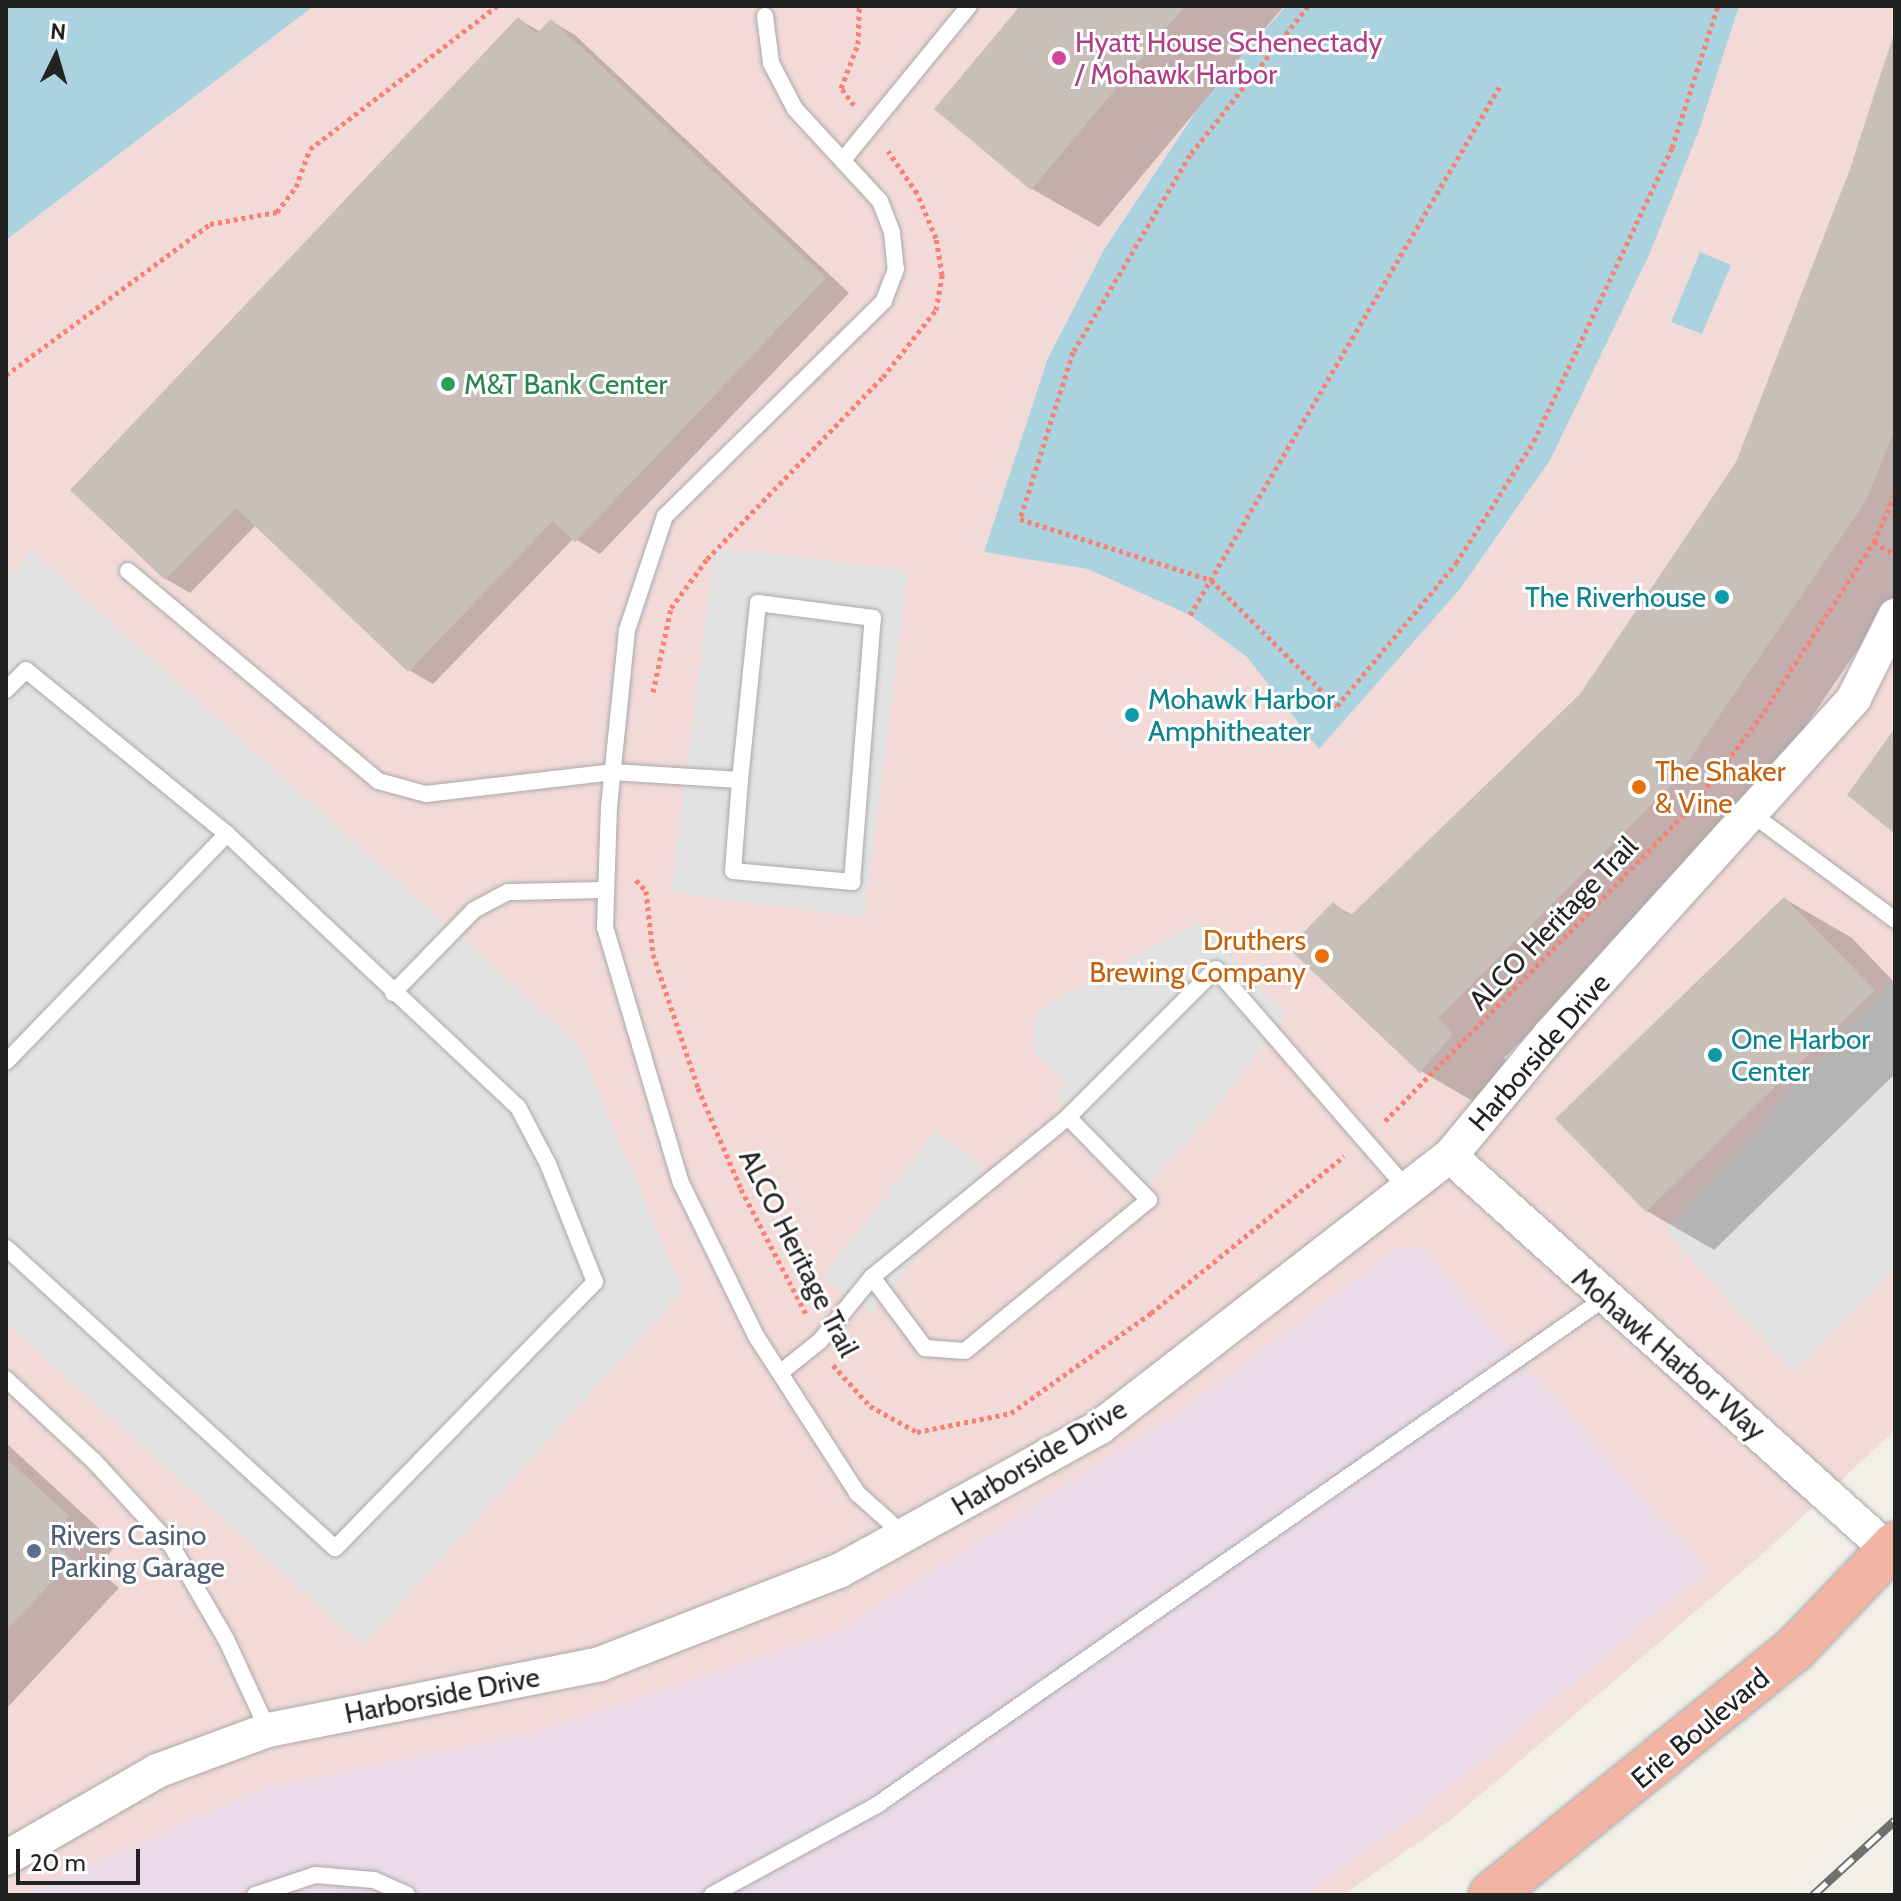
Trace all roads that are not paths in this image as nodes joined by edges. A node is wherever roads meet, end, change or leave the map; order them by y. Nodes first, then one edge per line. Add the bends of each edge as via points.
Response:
1 (969, 6) edge
2 (765, 16) dead end
3 (843, 160) junction
4 (128, 571) dead end
5 (1895, 616) edge
6 (6, 690) edge
7 (612, 772) junction
8 (740, 780) junction
9 (1752, 814) junction
10 (227, 834) junction
11 (606, 890) junction
12 (1895, 920) edge
13 (393, 993) junction
14 (6, 1062) edge
15 (1068, 1117) junction
16 (1450, 1156) junction
17 (1408, 1190) junction
18 (6, 1248) edge
19 (872, 1277) junction
20 (1605, 1298) junction
21 (780, 1373) junction
22 (6, 1379) edge
23 (904, 1535) junction
24 (1893, 1550) edge
25 (268, 1730) junction
26 (6, 1858) edge
27 (255, 1895) edge
28 (407, 1895) edge
29 (712, 1895) edge
30 (1491, 1895) edge

1 - 3 lane
2 - 3 lane via 771,63 789,98
3 - 7 lane via 880,201 892,233 896,269 884,301 665,516 627,630
4 - 7 lane via 378,781 426,794
5 - 9 street, Harborside Drive via 1854,698
6 - 10 lane via 26,670
7 - 8 lane
7 - 11 lane
8 - 8 lane via 733,871 852,882 873,618 758,603
9 - 12 lane
9 - 16 street, Harborside Drive via 1550,1035
10 - 13 lane
10 - 14 lane
11 - 13 lane via 508,892 474,910
11 - 21 lane via 605,927 681,1183 756,1336
13 - 18 lane via 518,1107 548,1164 595,1282 335,1548
15 - 17 lane via 1216,969
15 - 19 lane
15 - 19 lane via 1149,1200 965,1351 925,1348
16 - 17 street, Harborside Drive
16 - 20 street, Mohawk Harbor Way
17 - 23 street, Harborside Drive via 1100,1427
19 - 21 lane via 820,1341
20 - 24 street, Mohawk Harbor Way
20 - 29 lane via 877,1805
21 - 23 lane via 857,1493
22 - 25 lane via 94,1461 171,1545 226,1639
23 - 25 street, Harborside Drive via 839,1571 600,1664
24 - 30 highway, Erie Boulevard via 1794,1650
25 - 26 street, Harborside Drive via 157,1771
27 - 28 lane via 315,1875 374,1880

